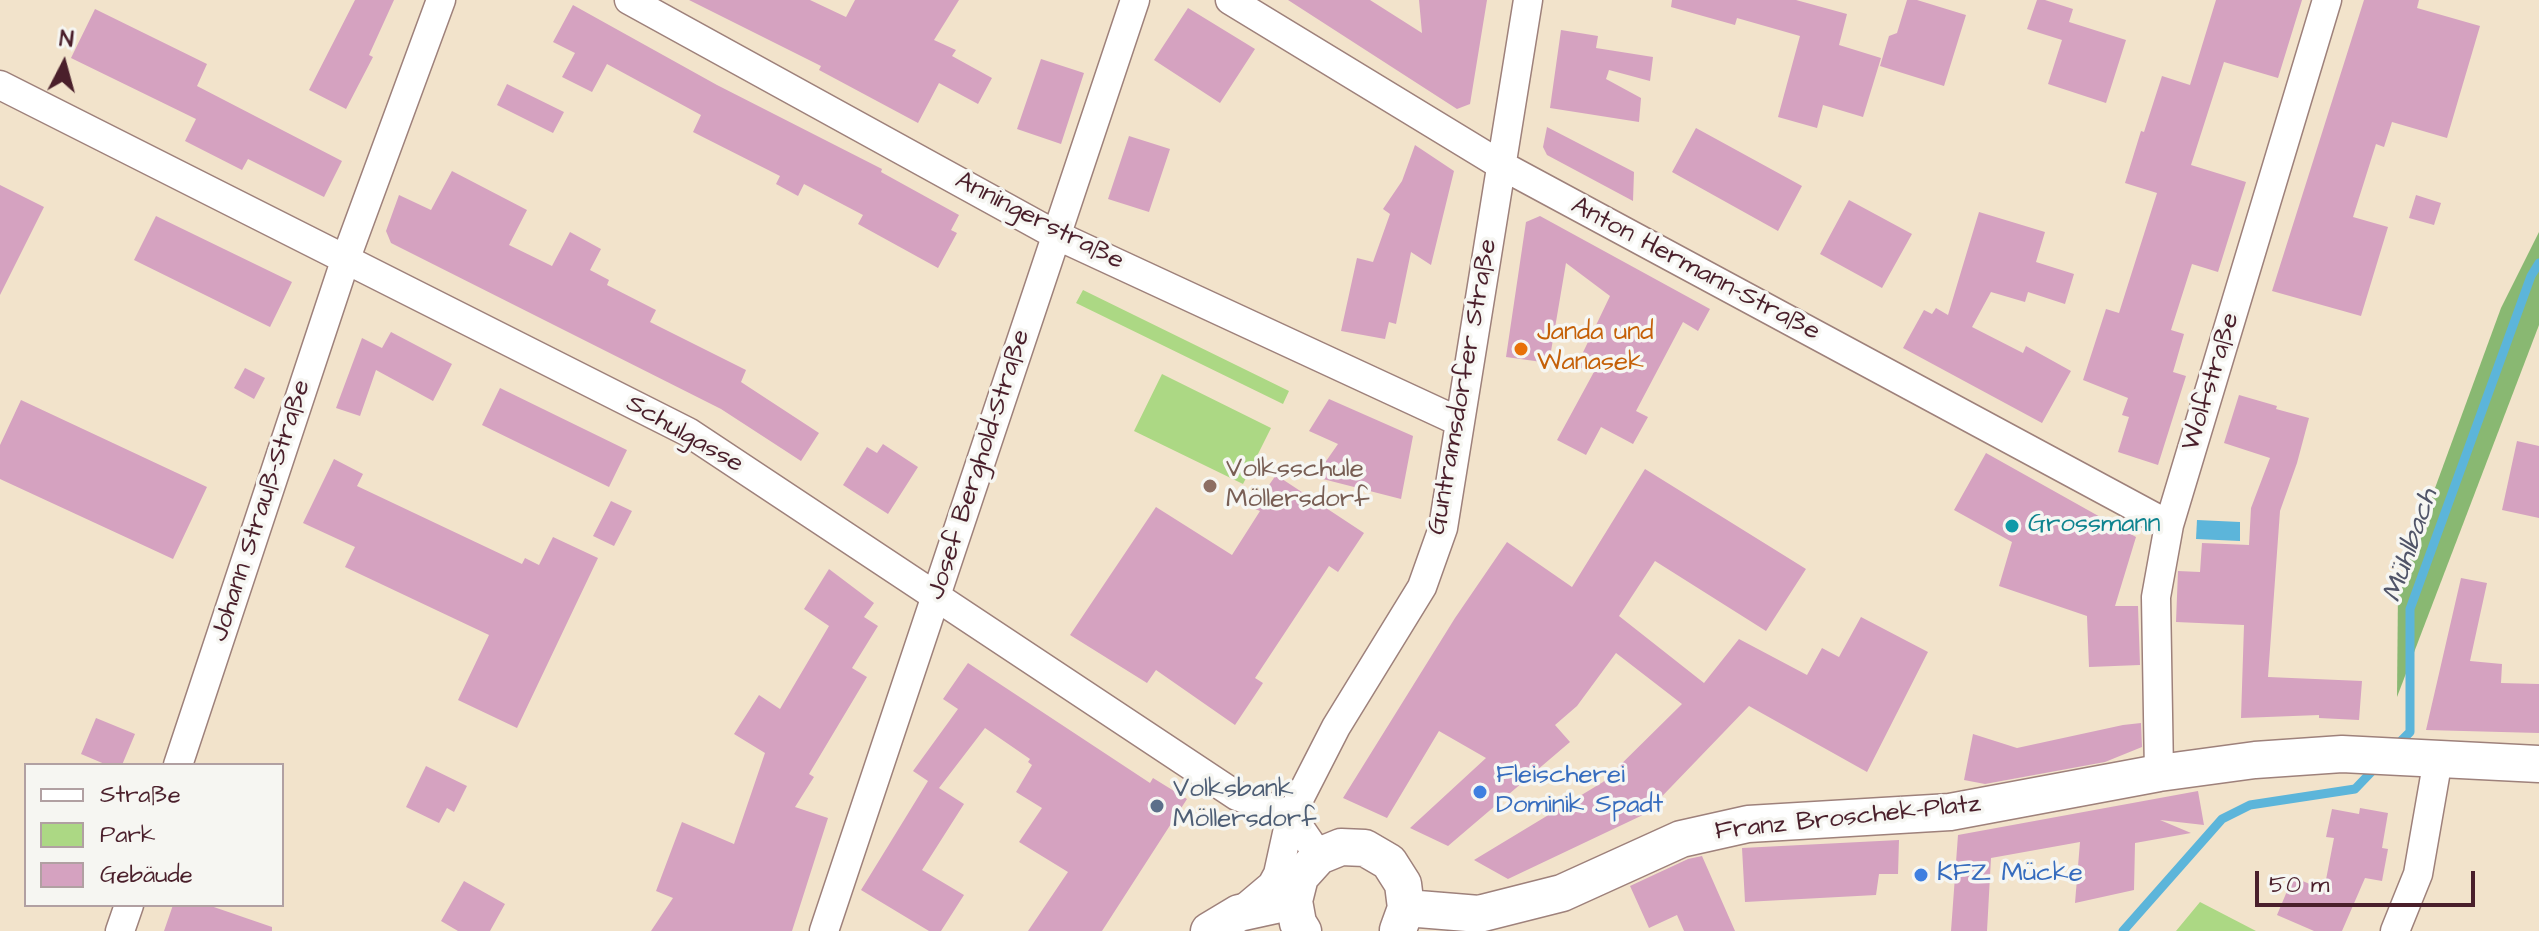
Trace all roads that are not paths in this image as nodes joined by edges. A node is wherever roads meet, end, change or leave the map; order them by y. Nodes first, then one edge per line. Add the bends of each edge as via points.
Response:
1 (441, 0) edge
2 (629, 0) edge
3 (1135, 0) edge
4 (1230, 0) edge
5 (1528, 0) edge
6 (2327, 0) edge
7 (0, 85) edge
8 (1501, 165) junction
9 (1056, 235) junction
10 (346, 258) junction
11 (1460, 422) junction
12 (2169, 525) junction
13 (936, 595) junction
14 (2423, 758) junction
15 (179, 763) edge
16 (2539, 764) edge
17 (2159, 773) junction
18 (1291, 815) junction
19 (1319, 856) junction
20 (128, 907) edge
21 (1299, 916) edge
22 (1402, 920) edge
23 (1224, 922) edge
24 (120, 931) edge
25 (824, 931) edge
26 (2395, 931) edge

1 - 10 street, Johann Strauß-Straße
2 - 9 street, Anningerstraße
3 - 9 street, Josef Berghold-Straße
4 - 8 street, Anton Hermann-Straße
5 - 8 street, Guntramsdorfer Straße
6 - 12 street, Wolfstraße
7 - 10 street, Schulgasse
8 - 11 street, Guntramsdorfer Straße
8 - 12 street, Anton Hermann-Straße
9 - 11 street, Anningerstraße
9 - 13 street, Josef Berghold-Straße
10 - 13 street, Schulgasse via 688,432
10 - 15 street, Johann Strauß-Straße
11 - 18 street, Guntramsdorfer Straße via 1443,528 1422,587 1336,727
12 - 17 street, Wolfstraße via 2156,597
13 - 18 street, Schulgasse via 1237,796
13 - 25 street, Josef Berghold-Straße
14 - 16 street, Franz Broschek-Platz
14 - 17 street, Franz Broschek-Platz via 2342,754
14 - 26 street via 2418,874
17 - 22 street, Franz Broschek-Platz via 1950,812 1748,824 1681,839 1562,893 1479,914
18 - 19 street
18 - 23 street, Guntramsdorfer Straße via 1272,885
19 - 21 street via 1300,877
19 - 22 street, Franz Broschek-Platz via 1341,847 1365,848 1389,862 1403,884
20 - 24 street
21 - 23 street

